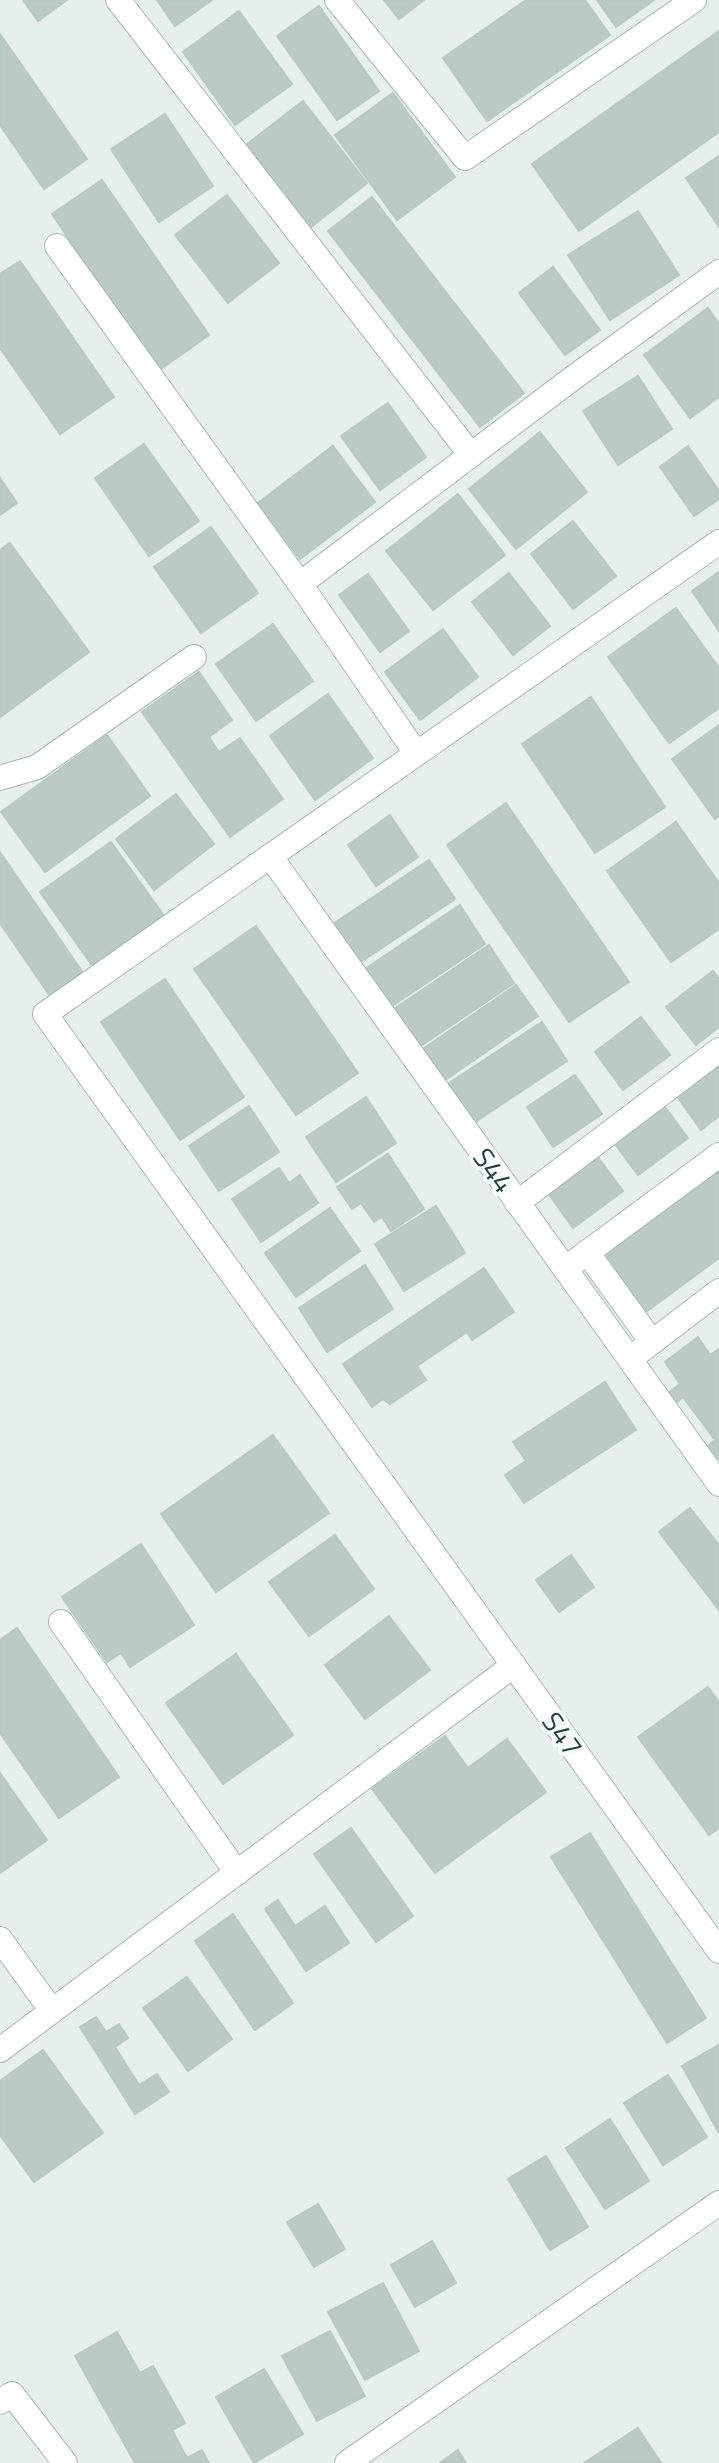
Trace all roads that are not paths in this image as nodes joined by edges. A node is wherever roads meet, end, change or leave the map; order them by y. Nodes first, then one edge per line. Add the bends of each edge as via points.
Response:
1 (118, 0) edge
2 (337, 0) edge
3 (694, 0) edge
4 (57, 246) dead end
5 (719, 272) edge
6 (471, 455) junction
7 (719, 542) edge
8 (300, 584) junction
9 (194, 657) dead end
10 (416, 753) junction
11 (0, 778) edge
12 (270, 856) junction
13 (719, 1050) edge
14 (719, 1155) edge
15 (517, 1203) junction
16 (587, 1252) junction
17 (565, 1269) junction
18 (719, 1291) edge
19 (652, 1342) junction
20 (630, 1359) junction
21 (719, 1484) edge
22 (61, 1622) dead end
23 (514, 1665) junction
24 (237, 1873) junction
25 (0, 1939) edge
26 (719, 1951) edge
27 (52, 2011) junction
28 (0, 2050) edge
29 (719, 2203) edge
30 (0, 2402) edge
31 (65, 2463) edge
32 (347, 2463) edge

1 - 6 street
2 - 3 street via 465,158
4 - 8 street
5 - 6 street
6 - 8 street
7 - 10 street
8 - 10 street
9 - 11 street via 37,767
10 - 12 street
12 - 15 street, S44
12 - 23 street, S47 via 45,1014
13 - 15 street
14 - 16 street
15 - 17 street, S44
16 - 17 street
16 - 19 street
17 - 20 street, S44
18 - 19 street
19 - 20 street
20 - 21 street, S44
22 - 24 street
23 - 24 street
23 - 26 street, S47
24 - 27 street
25 - 27 street
27 - 28 street
29 - 32 street
30 - 31 street via 12,2394

